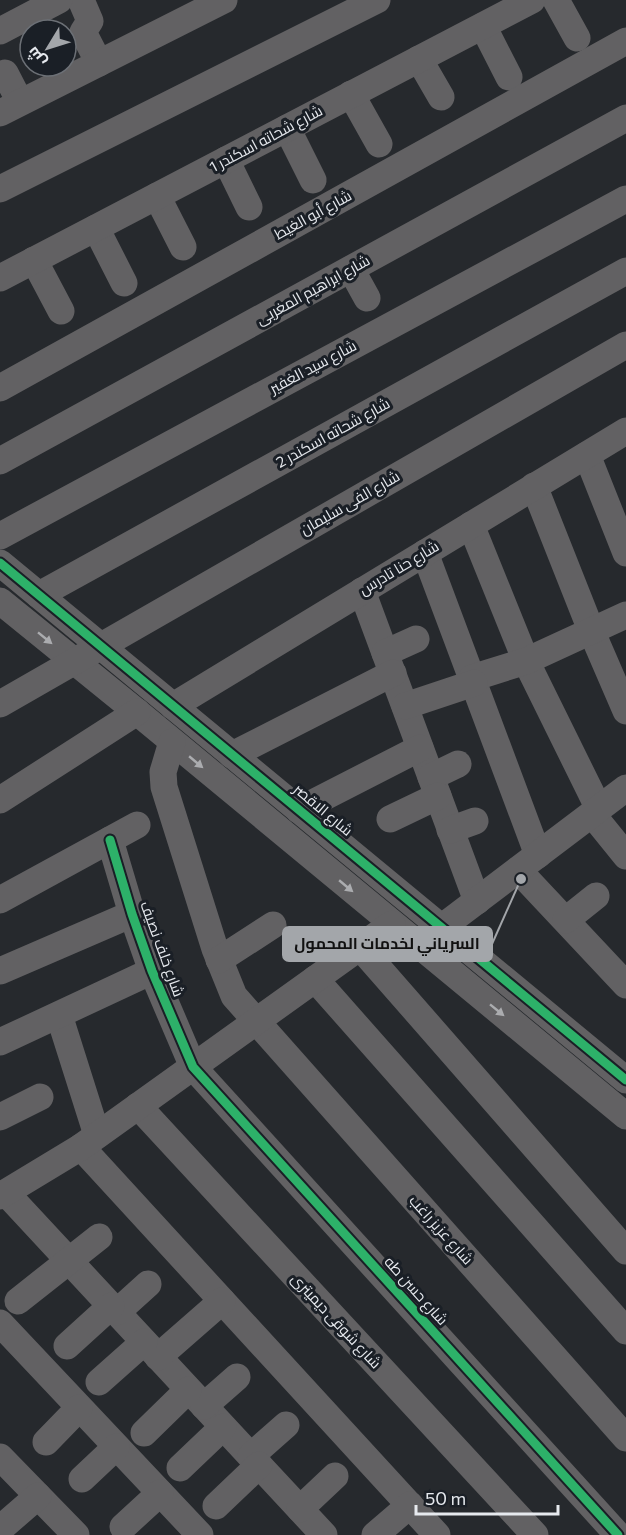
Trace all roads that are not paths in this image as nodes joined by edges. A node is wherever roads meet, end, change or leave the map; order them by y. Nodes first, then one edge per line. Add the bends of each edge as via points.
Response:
1 (59, 0) edge
2 (81, 0) edge
3 (224, 0) edge
4 (377, 0) edge
5 (532, 0) edge
6 (556, 0) edge
7 (483, 26) junction
8 (0, 31) edge
9 (577, 38) dead end
10 (626, 41) edge
11 (419, 59) junction
12 (99, 63) junction
13 (5, 73) dead end
14 (509, 77) dead end
15 (351, 94) junction
16 (441, 98) dead end
17 (10, 108) edge
18 (626, 118) edge
19 (287, 128) junction
20 (379, 144) dead end
21 (225, 160) junction
22 (313, 180) dead end
23 (0, 189) edge
24 (157, 196) junction
25 (626, 198) edge
26 (249, 207) dead end
27 (96, 228) junction
28 (183, 247) dead end
29 (34, 260) junction
30 (351, 269) junction
31 (626, 271) edge
32 (0, 278) edge
33 (124, 283) dead end
34 (367, 298) dead end
35 (61, 311) dead end
36 (626, 345) edge
37 (0, 388) edge
38 (626, 431) edge
39 (587, 455) junction
40 (0, 461) edge
41 (534, 486) junction
42 (471, 525) junction
43 (0, 536) edge
44 (425, 553) junction
45 (626, 553) edge
46 (0, 563) edge
47 (362, 591) junction
48 (39, 595) junction
49 (2, 606) edge
50 (626, 615) edge
51 (591, 630) junction
52 (416, 639) dead end
53 (101, 646) junction
54 (526, 660) junction
55 (74, 661) junction
56 (389, 663) junction
57 (473, 681) junction
58 (0, 704) edge
59 (173, 706) junction
60 (405, 706) junction
61 (626, 711) edge
62 (137, 712) junction
63 (172, 742) junction
64 (420, 748) junction
65 (232, 754) junction
66 (458, 764) dead end
67 (435, 786) junction
68 (626, 788) edge
69 (0, 800) edge
70 (299, 810) junction
71 (595, 812) junction
72 (390, 819) dead end
73 (137, 825) dead end
74 (110, 840) junction
75 (626, 856) edge
76 (528, 862) junction
77 (596, 896) dead end
78 (0, 900) edge
79 (477, 901) junction
80 (132, 914) junction
81 (566, 920) junction
82 (392, 924) junction
83 (273, 925) dead end
84 (441, 928) junction
85 (360, 947) junction
86 (219, 960) junction
87 (0, 971) edge
88 (152, 971) junction
89 (622, 972) edge
90 (315, 979) junction
91 (59, 1015) junction
92 (255, 1022) junction
93 (0, 1042) edge
94 (193, 1067) junction
95 (626, 1080) edge
96 (40, 1097) dead end
97 (138, 1106) junction
98 (626, 1116) edge
99 (0, 1117) edge
100 (89, 1141) junction
101 (3, 1195) edge
102 (99, 1237) dead end
103 (626, 1251) edge
104 (69, 1261) junction
105 (148, 1284) dead end
106 (18, 1301) dead end
107 (222, 1301) junction
108 (114, 1309) junction
109 (626, 1331) edge
110 (3, 1334) edge
111 (67, 1346) dead end
112 (151, 1349) junction
113 (237, 1377) dead end
114 (99, 1382) dead end
115 (196, 1398) junction
116 (80, 1408) junction
117 (286, 1425) dead end
118 (223, 1427) junction
119 (144, 1433) dead end
120 (626, 1438) edge
121 (46, 1442) dead end
122 (116, 1447) junction
123 (0, 1456) edge
124 (255, 1461) junction
125 (180, 1468) dead end
126 (335, 1476) dead end
127 (82, 1479) dead end
128 (160, 1493) junction
129 (38, 1496) junction
130 (410, 1505) junction
131 (216, 1506) dead end
132 (300, 1509) junction
133 (123, 1527) dead end
134 (0, 1529) edge
135 (76, 1535) edge
136 (199, 1535) edge
137 (324, 1535) edge
138 (375, 1535) edge
139 (437, 1535) edge
140 (535, 1535) edge
141 (618, 1535) edge

1 - 8 street
2 - 12 street via 90,21 83,32
3 - 12 street
4 - 23 street
5 - 7 street, شارع شحاته اسكندر 1
6 - 9 street
7 - 11 street, شارع شحاته اسكندر 1
7 - 14 street
10 - 37 street, شارع أبو الغيط
11 - 15 street, شارع شحاته اسكندر 1
11 - 16 street
12 - 17 street
13 - 17 street
15 - 19 street, شارع شحاته اسكندر 1
15 - 20 street
18 - 30 street, شارع ابراهيم المغربى
19 - 21 street, شارع شحاته اسكندر 1
19 - 22 street
21 - 24 street, شارع شحاته اسكندر 1
21 - 26 street
24 - 27 street, شارع شحاته اسكندر 1
24 - 28 street
25 - 43 street, شارع سيد الغفير
27 - 29 street, شارع شحاته اسكندر 1
27 - 33 street
29 - 32 street, شارع شحاته اسكندر 1
29 - 35 street
30 - 34 street
30 - 40 street, شارع ابراهيم المغربى
31 - 48 street, شارع شحاته اسكندر 2
36 - 53 street, شارع الفى سليمان
38 - 39 street, شارع حنا تادرس
39 - 41 street, شارع حنا تادرس
39 - 45 street
41 - 42 street, شارع حنا تادرس
41 - 51 street
42 - 44 street, شارع حنا تادرس
42 - 54 street
44 - 47 street, شارع حنا تادرس
44 - 57 street
46 - 48 street, شارع الاقصر
47 - 56 street
47 - 59 street, شارع حنا تادرس
48 - 53 street, شارع الاقصر
49 -> 55 street
50 - 51 street
51 - 54 street
51 - 61 street
52 - 56 street
53 - 55 street, شارع الفى سليمان
53 - 59 street, شارع الاقصر
54 - 57 street
54 - 71 street
55 - 58 street, شارع الفى سليمان
55 - 62 street
56 - 60 street
56 - 65 street
57 - 60 street
57 - 76 street
59 - 65 street, شارع الاقصر
60 - 64 street
62 - 63 street
62 - 69 street
63 -> 82 street
63 - 86 street, شارع عزيز راغب via 163,772 164,787
64 - 67 street
64 - 70 street
65 - 70 street, شارع الاقصر
66 - 67 street
67 - 72 street
67 - 79 street via 463,825
68 - 71 street
70 - 84 street, شارع الاقصر
71 - 75 street
71 - 76 street
73 - 74 street
74 - 78 street
74 - 80 street, شارع خلف نصيف
76 - 79 street
76 - 81 street
77 - 81 street
79 - 84 street
80 - 87 street
80 - 88 street, شارع خلف نصيف
81 - 89 street
82 - 85 street
82 -> 98 street
83 - 86 street
84 - 95 street, شارع الاقصر
85 - 90 street
85 - 103 street
86 - 92 street, شارع عزيز راغب via 234,996
88 - 91 street
88 - 94 street, شارع خلف نصيف
90 - 92 street
90 - 109 street
91 - 93 street
91 - 100 street
92 - 94 street
92 - 120 street, شارع عزيز راغب
94 - 97 street
94 - 141 street, شارع حسن طه
96 - 99 street
97 - 100 street
97 - 140 street, شارع شوقى ديميترى
100 - 101 street
100 - 107 street
101 - 104 street
102 - 104 street
104 - 106 street
104 - 108 street
105 - 108 street
107 - 112 street
107 - 130 street
108 - 111 street
108 - 112 street
110 - 116 street
112 - 114 street
112 - 115 street
113 - 115 street
115 - 118 street
115 - 119 street
116 - 121 street
116 - 122 street
117 - 124 street
118 - 124 street
118 - 125 street
122 - 127 street
122 - 128 street
123 - 129 street
124 - 131 street
124 - 132 street
126 - 132 street
128 - 133 street
128 - 136 street
129 - 134 street
129 - 135 street
130 - 138 street
130 - 139 street
132 - 137 street

